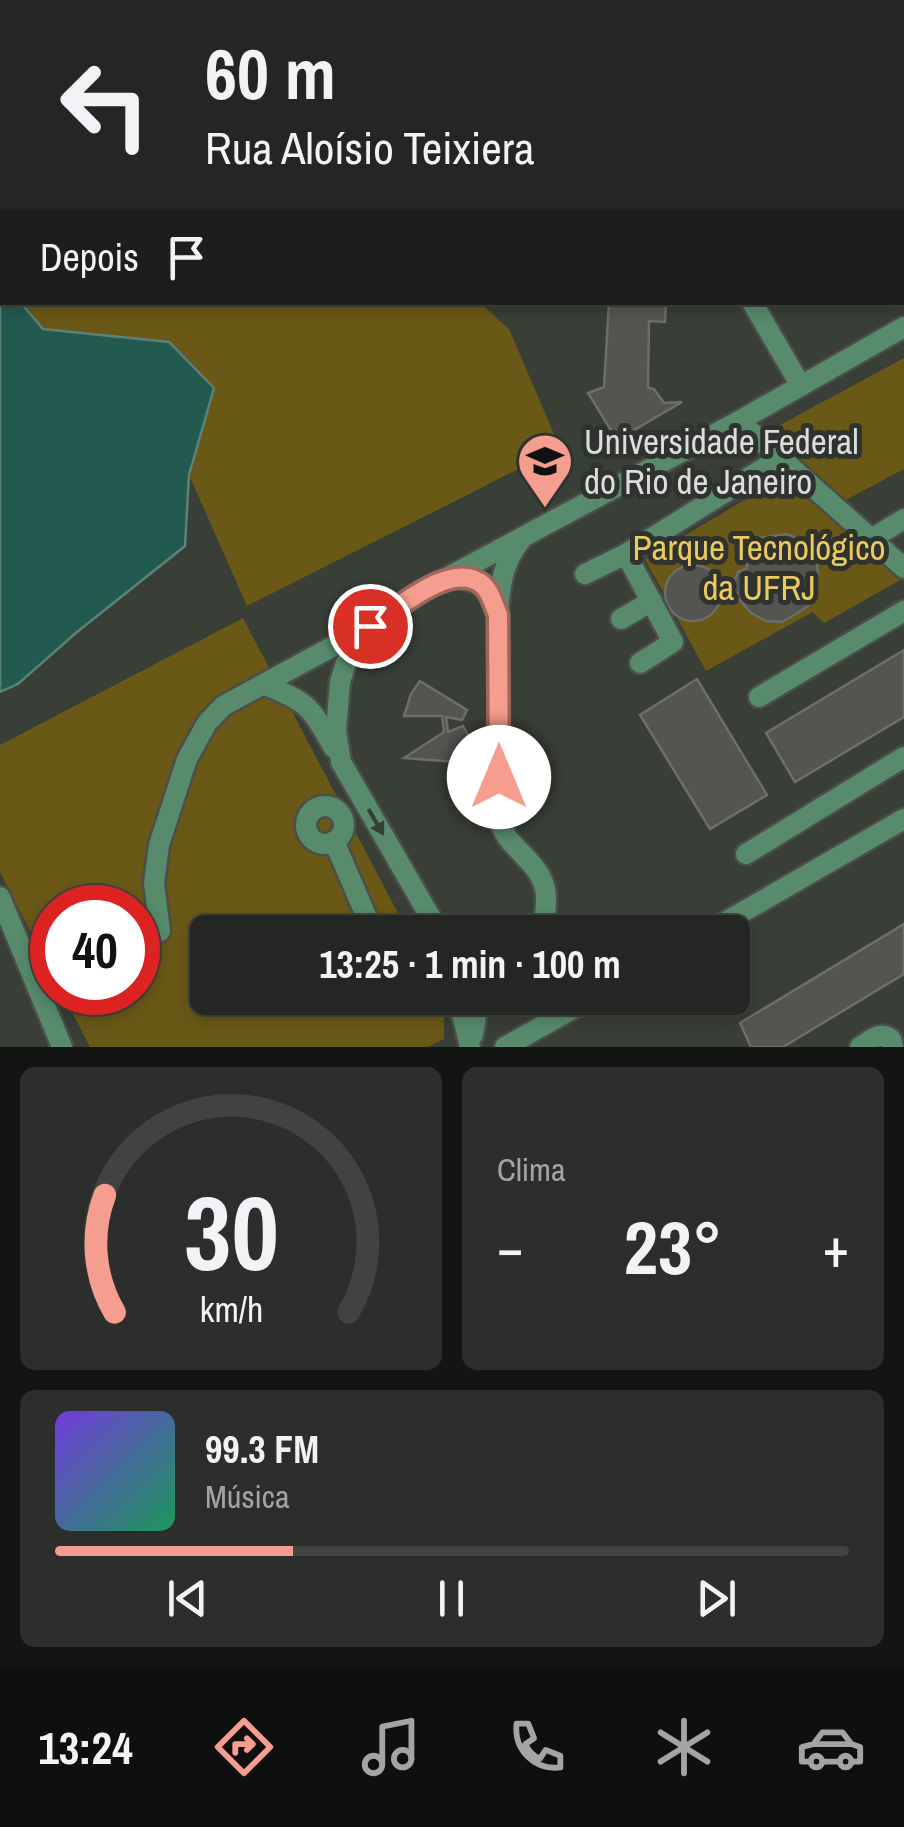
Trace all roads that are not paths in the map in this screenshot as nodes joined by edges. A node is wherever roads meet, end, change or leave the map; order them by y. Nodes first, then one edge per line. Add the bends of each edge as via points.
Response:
1 (754, 305) edge
2 (904, 327) edge
3 (801, 386) junction
4 (740, 421) junction
5 (780, 458) junction
6 (904, 519) edge
7 (871, 538) junction
8 (522, 539) junction
9 (626, 554) junction
10 (904, 568) edge
11 (586, 574) dead end
12 (450, 577) junction
13 (652, 601) junction
14 (904, 610) edge
15 (498, 615) junction
16 (621, 619) dead end
17 (370, 626) junction
18 (640, 663) dead end
19 (265, 684) junction
20 (759, 697) dead end
21 (904, 757) edge
22 (341, 762) junction
23 (904, 819) edge
24 (334, 841) dead end
25 (746, 854) dead end
26 (154, 885) edge
27 (0, 897) edge
28 (365, 915) edge
29 (431, 915) edge
30 (544, 915) edge
31 (737, 915) edge
32 (463, 1015) edge
33 (475, 1015) edge
34 (562, 1015) edge
35 (62, 1047) edge
36 (472, 1047) edge
37 (505, 1047) edge
38 (860, 1047) edge
39 (893, 1047) edge

1 - 3 street
2 - 3 street
3 - 4 street
4 - 5 street
4 - 8 street
5 - 7 street
5 - 9 street
6 - 7 street
7 - 10 street
8 - 12 street
8 - 15 street via 506,560
9 - 11 street
9 - 13 street
12 - 15 street via 484,586
12 - 17 street
13 - 16 street
13 - 18 street via 673,642
14 - 20 street
15 - 30 street via 499,814 507,838 540,872 547,889
17 - 19 street
17 - 22 street via 340,682
19 - 22 street via 312,711
19 - 26 street via 207,722 186,759 158,845
21 - 25 street
22 -> 29 street
23 - 31 street
24 - 28 street
27 - 35 street
32 - 36 street
33 - 36 street
34 - 37 street
38 - 39 street via 886,1035

